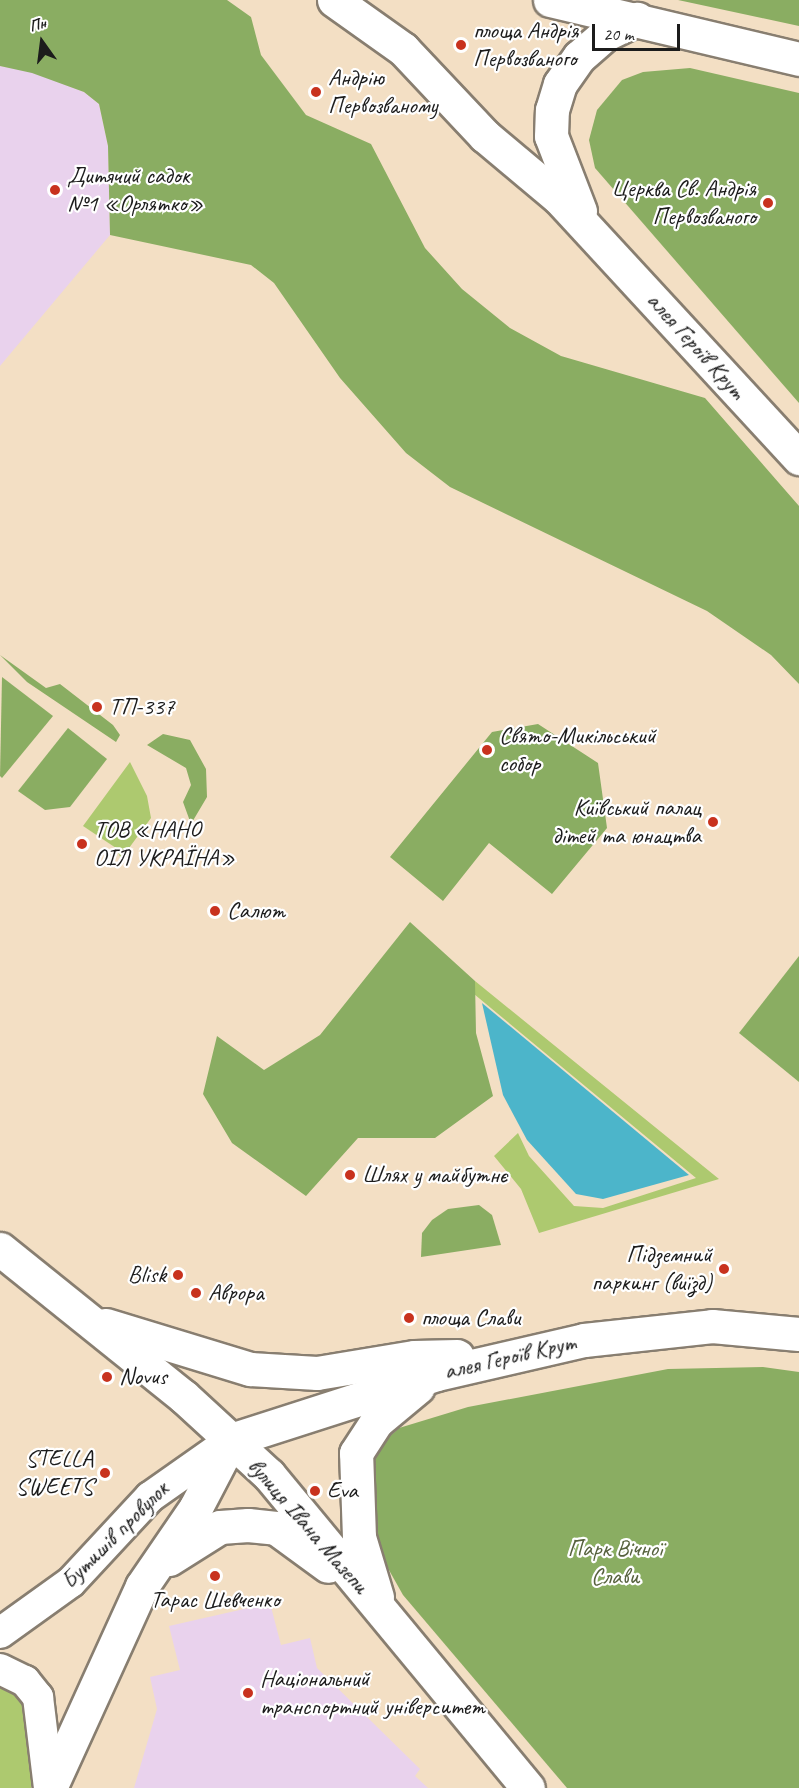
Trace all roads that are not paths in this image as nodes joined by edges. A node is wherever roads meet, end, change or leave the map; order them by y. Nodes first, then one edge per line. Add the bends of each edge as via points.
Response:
1 (334, 0) edge
2 (550, 0) edge
3 (637, 19) junction
4 (799, 60) edge
5 (593, 234) junction
6 (799, 458) edge
7 (0, 1249) edge
8 (78, 1311) junction
9 (799, 1334) edge
10 (512, 1356) junction
11 (437, 1374) junction
12 (231, 1440) junction
13 (142, 1586) junction
14 (380, 1610) junction
15 (0, 1633) edge
16 (0, 1669) edge
17 (49, 1788) edge
18 (528, 1788) edge

1 - 5 main road via 403,49 485,136
2 - 3 main road
3 - 4 main road
3 - 5 main road via 604,35 579,57 560,84 552,110 551,136 568,192
5 - 6 main road, алея Героїв Крут
7 - 8 main road, вулиця Івана Мазепи
8 - 10 main road via 120,1332 250,1369 317,1373 414,1357
8 - 12 main road, вулиця Івана Мазепи
9 - 10 main road, алея Героїв Крут via 712,1326 646,1330
10 - 11 main road, алея Героїв Крут
11 - 12 main road, алея Героїв Крут
11 - 14 main road via 377,1421 356,1453 359,1537
12 - 13 main road via 196,1507
12 - 14 main road, вулиця Івана Мазепи via 269,1475
12 - 15 street, Бутишів провулок via 150,1497 71,1582
13 - 14 main road via 183,1546 220,1527 248,1525 276,1528
13 - 17 main road
14 - 18 main road, вулиця Івана Мазепи
16 - 17 street via 25,1681 38,1697

